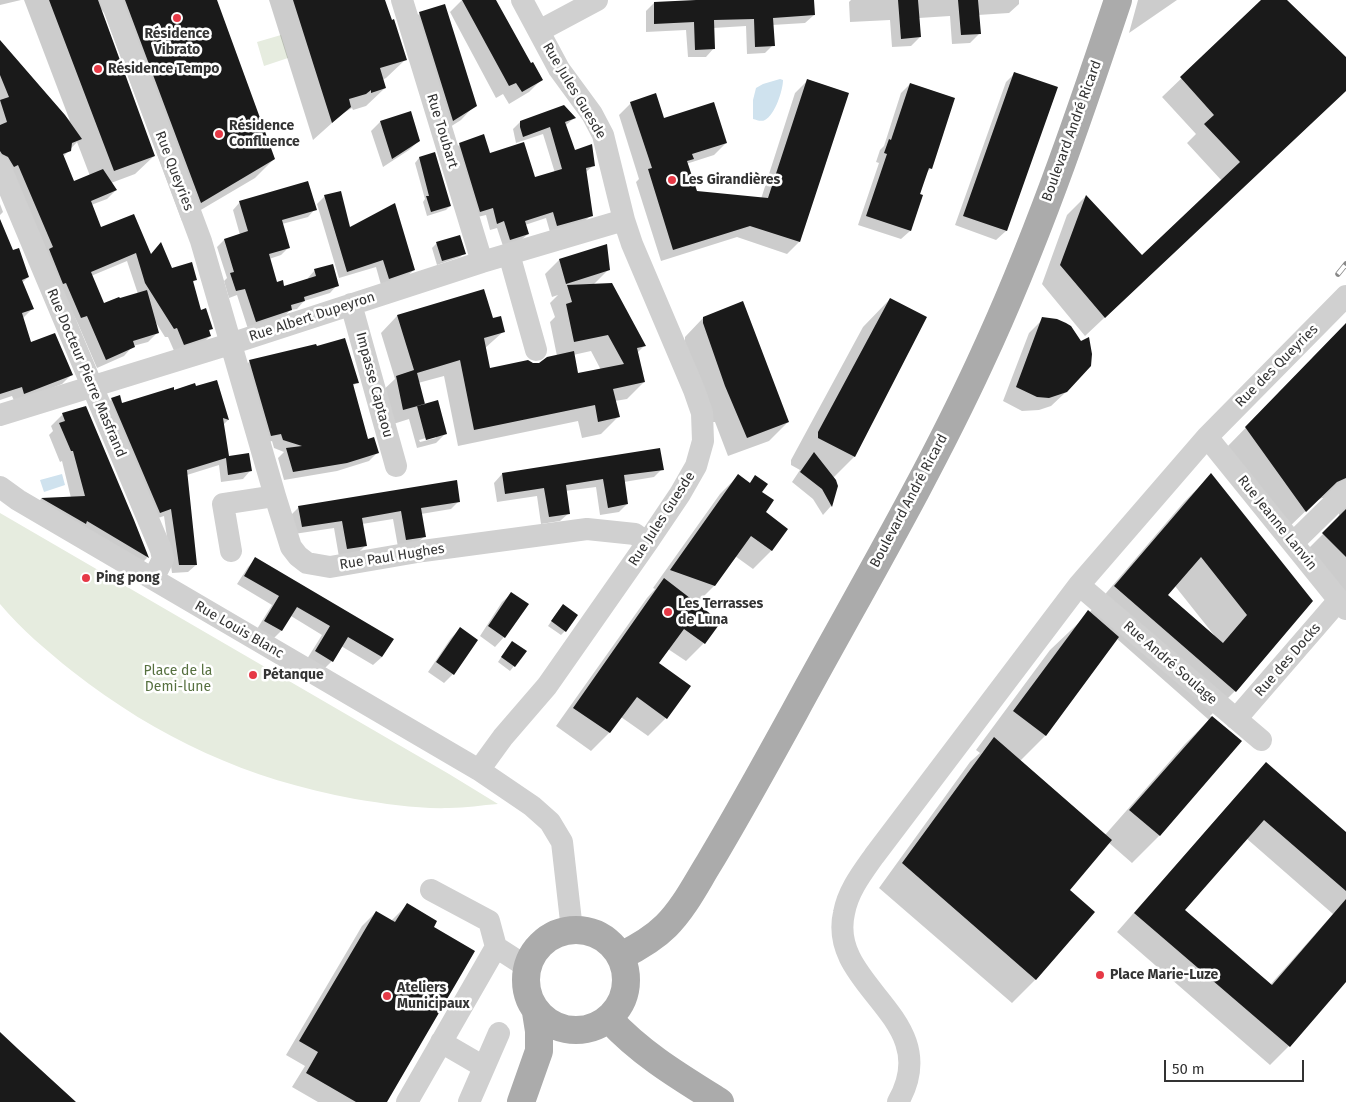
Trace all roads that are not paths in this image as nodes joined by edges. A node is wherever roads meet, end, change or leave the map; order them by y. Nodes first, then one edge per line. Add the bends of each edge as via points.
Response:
1 (111, 0) edge
2 (402, 0) edge
3 (522, 0) edge
4 (597, 0) edge
5 (1118, 0) edge
6 (539, 31) junction
7 (0, 167) edge
8 (624, 220) junction
9 (509, 254) junction
10 (482, 262) junction
11 (1346, 296) edge
12 (351, 304) junction
13 (230, 344) junction
14 (536, 350) dead end
15 (91, 386) junction
16 (0, 415) edge
17 (1208, 437) junction
18 (396, 466) dead end
19 (0, 486) edge
20 (1346, 491) edge
21 (275, 496) junction
22 (647, 543) junction
23 (1293, 543) junction
24 (231, 551) dead end
25 (153, 579) junction
26 (1079, 585) junction
27 (1343, 604) edge
28 (1236, 719) junction
29 (1261, 740) dead end
30 (479, 770) junction
31 (431, 890) dead end
32 (572, 930) junction
33 (496, 947) junction
34 (621, 956) junction
35 (527, 967) junction
36 (536, 1012) junction
37 (609, 1019) junction
38 (579, 1031) junction
39 (499, 1033) dead end
40 (441, 1042) junction
41 (484, 1067) junction
42 (408, 1102) edge
43 (469, 1102) edge
44 (521, 1102) edge
45 (538, 1102) edge
46 (720, 1102) edge
47 (898, 1102) edge

1 - 13 street, Rue Queyries via 201,242
2 - 10 street, Rue Toubart
3 - 6 street, Rue Jules Guesde
4 - 6 street
5 - 34 main road, Boulevard André Ricard via 1059,170 1020,270 980,363 918,487 755,784 691,893 665,927
6 - 8 street, Rue Jules Guesde via 559,69 604,135
7 - 15 street, Rue Docteur Pierre Masfrand
8 - 9 street, Rue Albert Dupeyron
8 - 22 street, Rue Jules Guesde via 639,264 702,413 703,441 696,466
9 - 10 street, Rue Albert Dupeyron
9 - 14 street
10 - 12 street, Rue Albert Dupeyron
11 - 17 street, Rue des Queyries
12 - 13 street, Rue Albert Dupeyron
12 - 18 street, Impasse Captaou
13 - 15 street, Rue Albert Dupeyron
13 - 21 street, Rue Paul Hughes
15 - 16 street, Rue Albert Dupeyron
15 - 25 street, Rue Docteur Pierre Masfrand via 161,550 162,559
17 - 23 street, Rue Jeanne Lanvin
17 - 26 street, Rue des Queyries
19 - 25 street, Rue Louis Blanc via 18,500
20 - 23 street
21 - 22 street, Rue Paul Hughes via 291,547 307,562 330,567 587,529 635,534
21 - 24 street via 223,504
22 - 30 street, Rue Jules Guesde via 547,686
23 - 27 street, Rue Jeanne Lanvin
25 - 30 street, Rue Louis Blanc
26 - 28 street, Rue André Soulage
26 - 47 street, Rue des Queyries via 874,856 853,887 843,913 843,940 852,963 898,1025 909,1050 909,1075
27 - 28 street, Rue des Docks
28 - 29 street, Rue André Soulage
30 - 32 street via 532,806 550,822 562,842
31 - 33 street via 489,922
32 - 34 main road via 587,930 601,936
32 - 35 main road via 557,933 544,941 533,953
33 - 35 street
33 - 40 street
34 - 37 main road via 626,972 626,989 620,1006
35 - 36 main road via 528,998
36 - 38 main road via 555,1026
36 - 44 main road via 539,1051
37 - 38 main road
37 - 46 main road via 652,1058
38 - 45 main road via 555,1058
39 - 41 street
40 - 41 street
40 - 42 street
41 - 43 street

